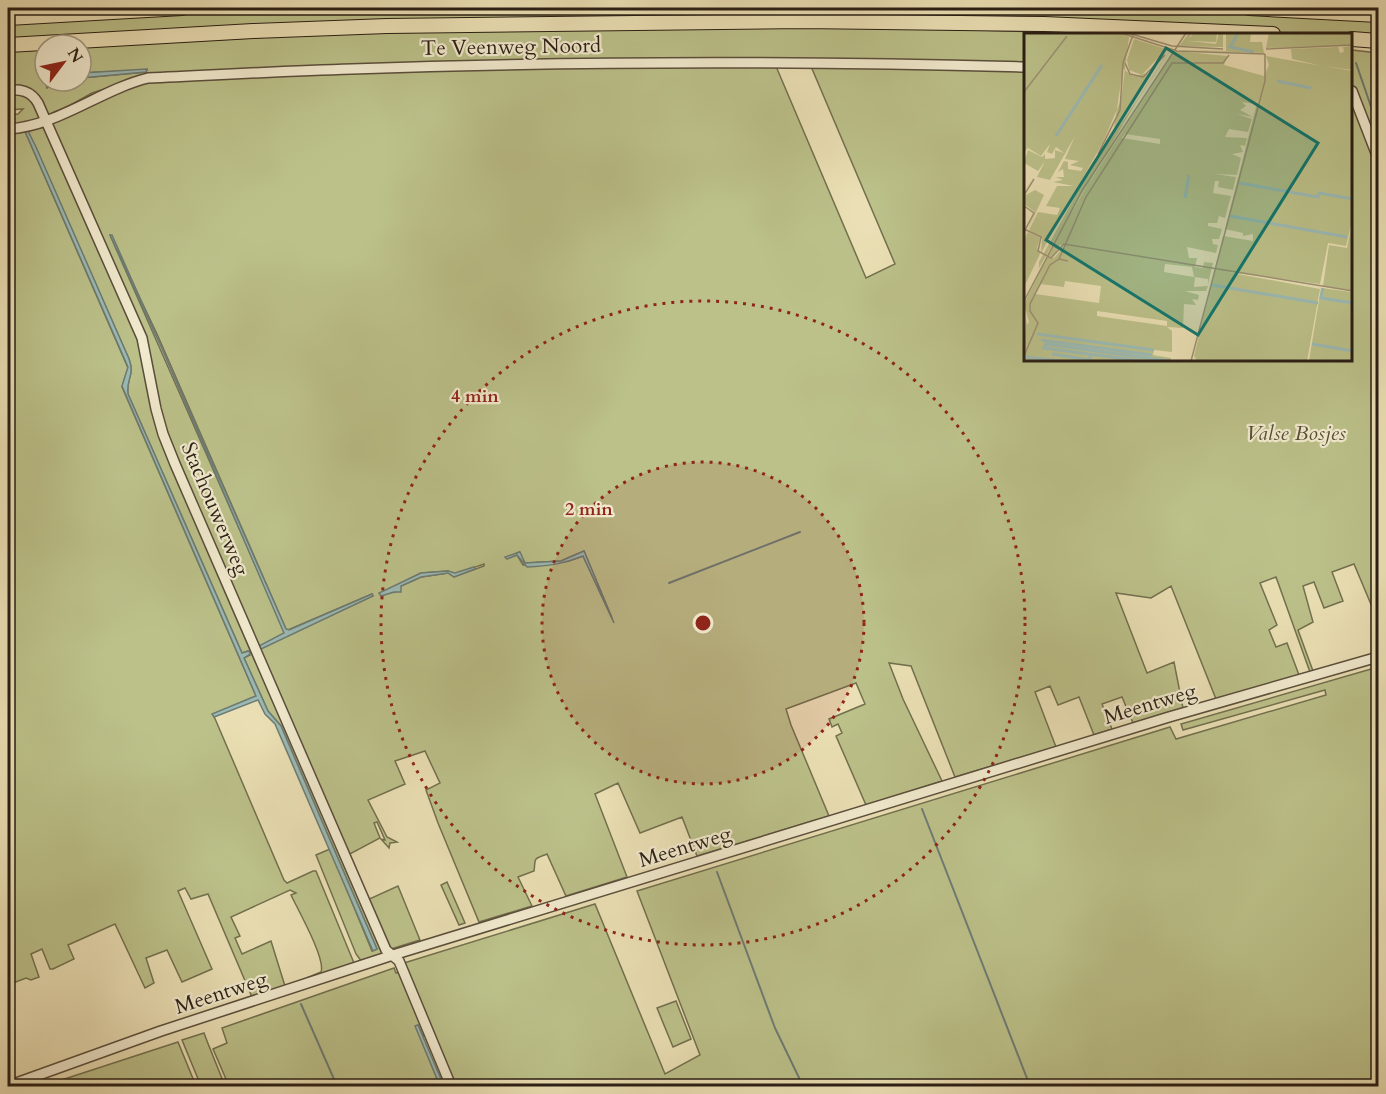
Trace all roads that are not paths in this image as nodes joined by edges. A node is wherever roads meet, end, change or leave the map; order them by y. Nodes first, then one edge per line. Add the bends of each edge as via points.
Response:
1 (182, 8) edge
2 (1249, 8) edge
3 (1318, 8) edge
4 (1347, 13) junction
5 (1378, 15) edge
6 (8, 18) edge
7 (1250, 33) edge
8 (1353, 39) edge
9 (1378, 41) edge
10 (8, 45) edge
11 (1024, 67) edge
12 (8, 90) edge
13 (1353, 94) edge
14 (46, 122) junction
15 (8, 129) edge
16 (1378, 158) edge
17 (1378, 657) edge
18 (393, 955) junction
19 (8, 1086) edge
20 (451, 1086) edge

1 - 6 highway
2 - 4 highway
3 - 4 highway
4 - 5 highway
7 - 10 highway via 1044,24 803,21 375,26
8 - 9 highway
11 - 14 street, Te Veenweg Noord via 648,63 148,78 117,88
12 - 14 street, Stachouwerweg via 26,91 34,96
13 - 16 street
14 - 15 street, Te Veenweg Noord
14 - 18 street, Stachouwerweg via 142,338 156,409 175,464 386,950
17 - 18 street, Meentweg via 1169,717
18 - 19 street, Meentweg
18 - 20 street, Stachouwerweg via 399,960

